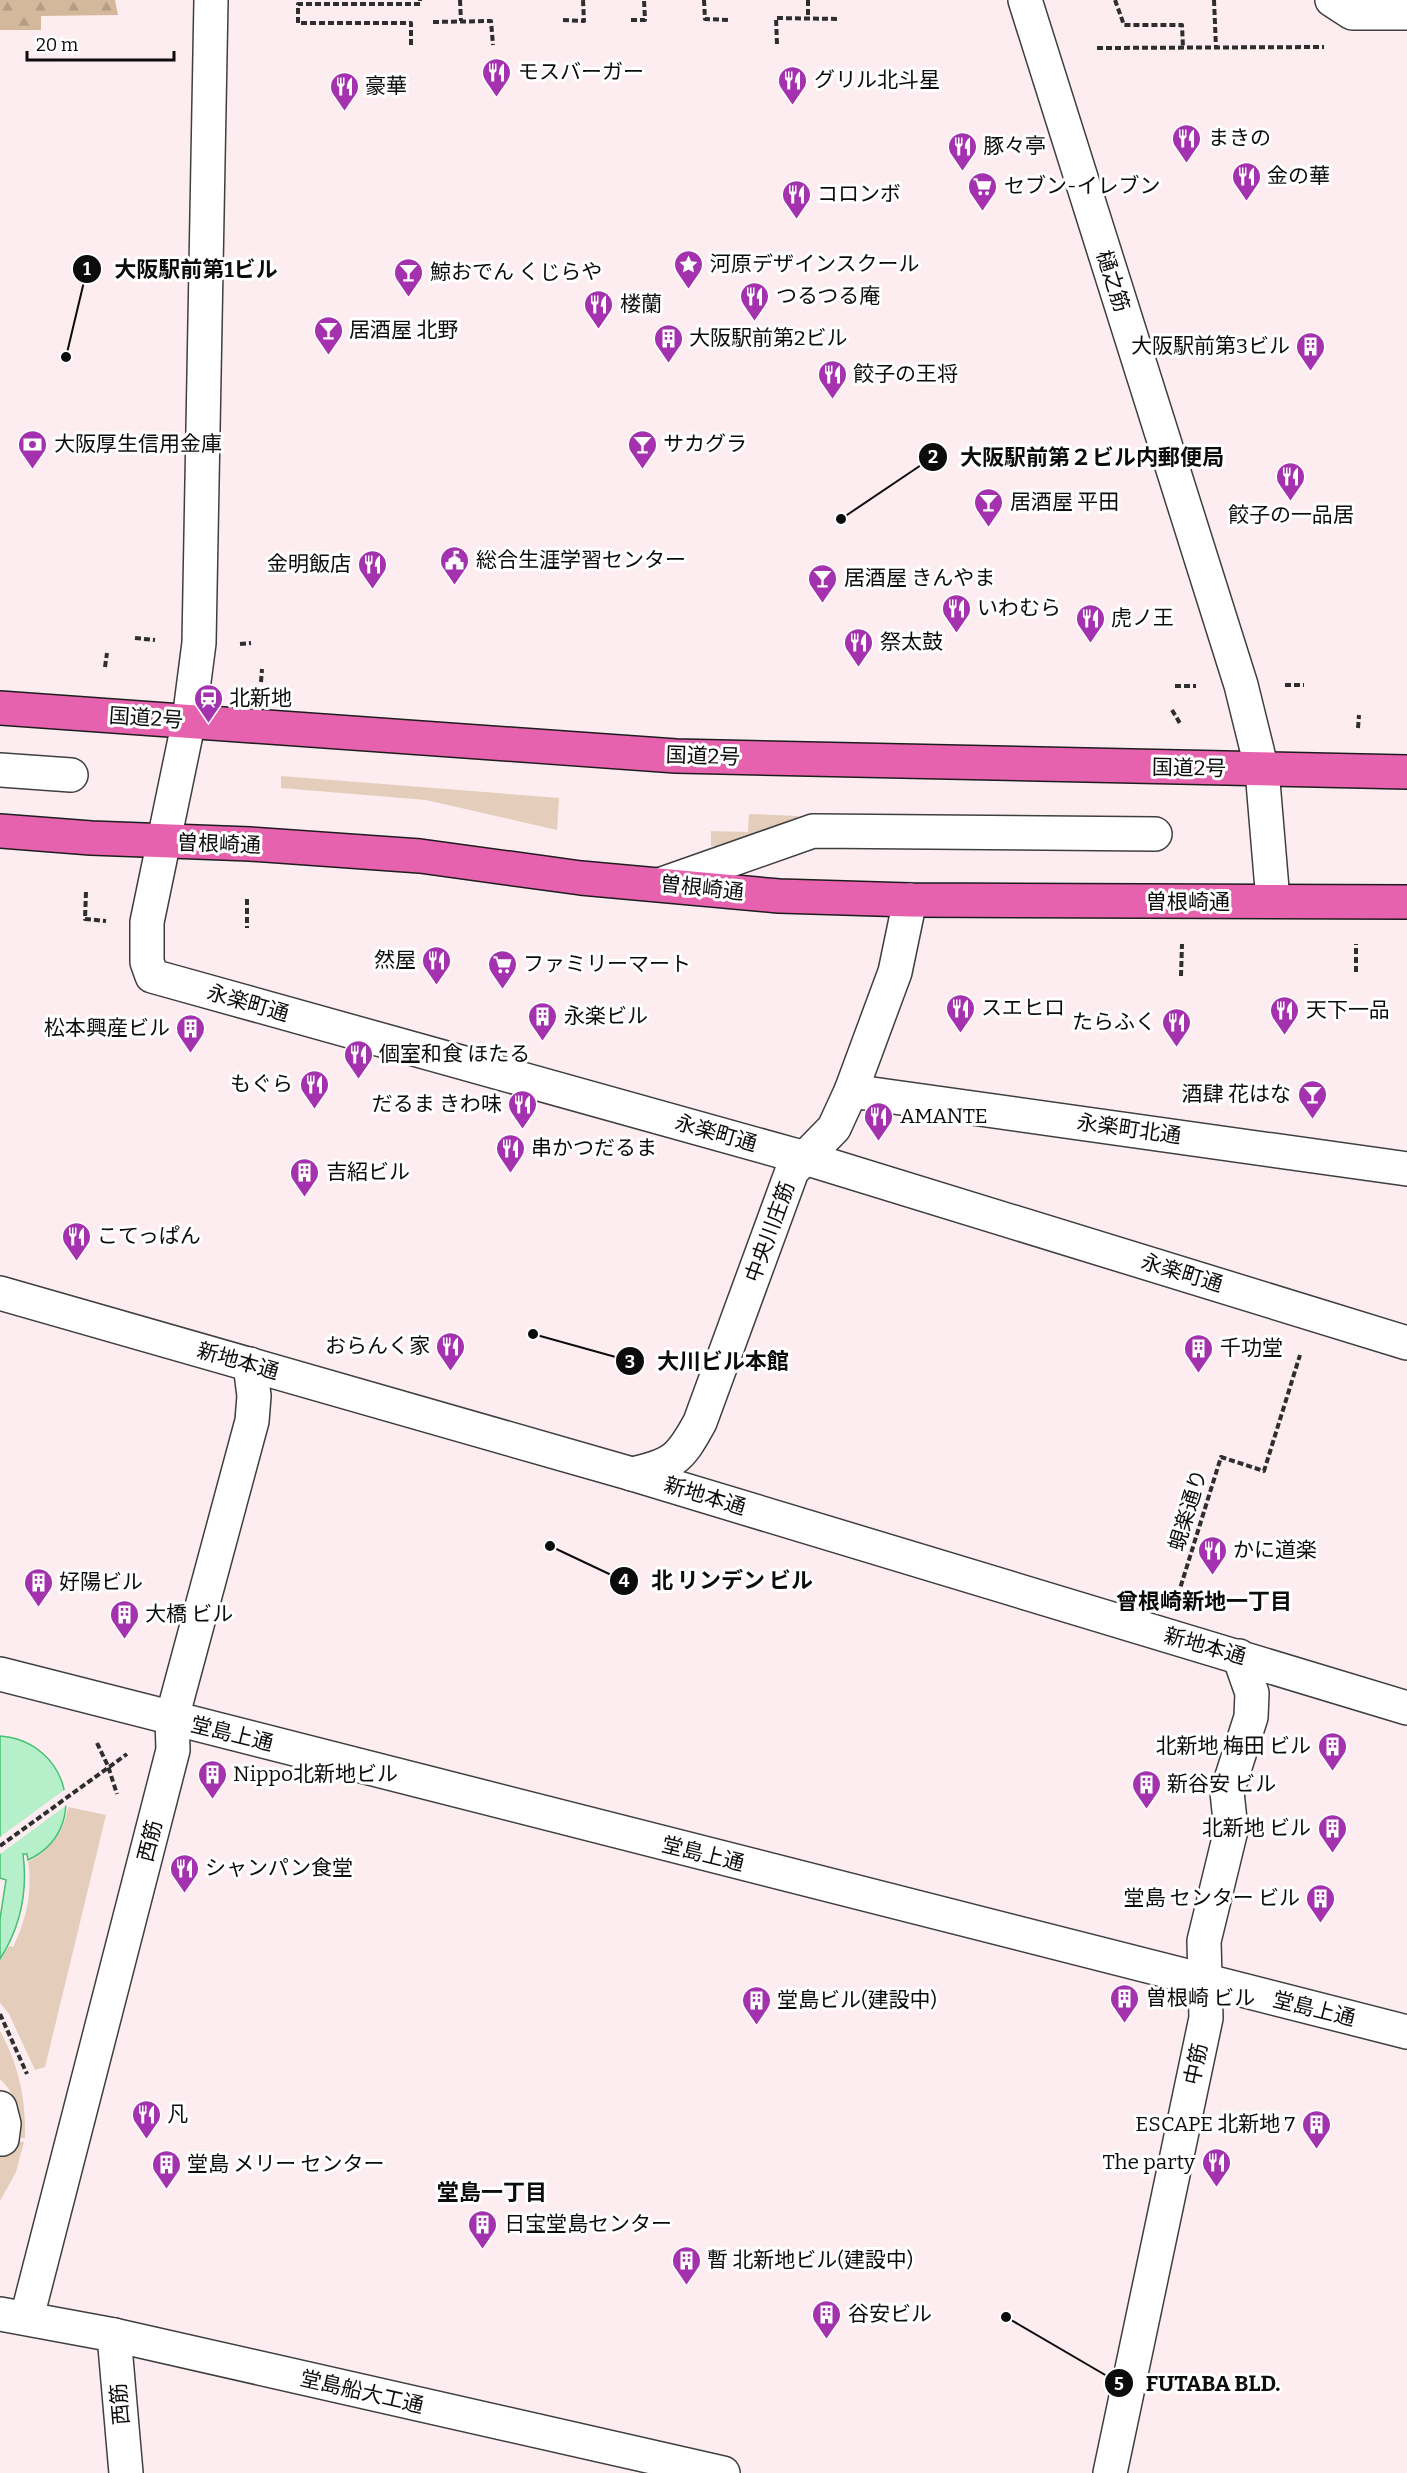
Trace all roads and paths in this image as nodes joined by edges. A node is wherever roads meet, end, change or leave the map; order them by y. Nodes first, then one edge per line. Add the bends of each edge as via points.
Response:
1 (211, 0) edge
2 (420, 0) edge
3 (460, 0) edge
4 (583, 0) edge
5 (644, 0) edge
6 (704, 0) edge
7 (808, 0) edge
8 (1025, 0) edge
9 (1115, 0) edge
10 (1214, 0) edge
11 (1332, 0) edge
12 (1407, 13) edge
13 (808, 18) junction
14 (840, 19) dead end
15 (563, 20) dead end
16 (631, 20) dead end
17 (731, 20) dead end
18 (461, 21) junction
19 (433, 22) dead end
20 (777, 44) dead end
21 (411, 45) dead end
22 (493, 45) dead end
23 (1335, 46) dead end
24 (1097, 48) dead end
25 (1183, 48) junction
26 (1216, 48) junction
27 (135, 638) dead end
28 (156, 640) dead end
29 (107, 653) dead end
30 (105, 667) dead end
31 (262, 669) dead end
32 (261, 682) dead end
33 (1207, 685) dead end
34 (1175, 686) dead end
35 (0, 708) edge
36 (1172, 710) dead end
37 (1359, 715) dead end
38 (189, 720) junction
39 (1181, 726) dead end
40 (1358, 728) dead end
41 (0, 770) edge
42 (1262, 770) junction
43 (1407, 772) edge
44 (70, 775) dead end
45 (0, 831) edge
46 (1155, 834) dead end
47 (164, 842) junction
48 (662, 884) junction
49 (86, 892) dead end
50 (247, 899) dead end
51 (910, 900) junction
52 (1273, 901) junction
53 (1407, 902) edge
54 (109, 921) dead end
55 (247, 928) dead end
56 (1182, 940) dead end
57 (1356, 940) dead end
58 (1356, 972) dead end
59 (1181, 976) dead end
60 (851, 1091) junction
61 (805, 1158) junction
62 (1407, 1169) edge
63 (0, 1293) edge
64 (1313, 1313) junction
65 (1407, 1343) edge
66 (250, 1364) junction
67 (632, 1474) junction
68 (1165, 1635) junction
69 (1239, 1656) junction
70 (0, 1674) edge
71 (1407, 1708) edge
72 (172, 1718) junction
73 (94, 1738) dead end
74 (18, 1824) dead end
75 (22, 1828) dead end
76 (0, 1846) edge
77 (1205, 1982) junction
78 (1407, 2032) edge
79 (14, 2315) edge
80 (114, 2335) junction
81 (126, 2473) edge
82 (723, 2473) edge
83 (1110, 2473) edge

1 - 38 street via 199,643
2 - 21 path via 420,4 298,4 298,23 411,23
3 - 18 path
4 - 15 path via 584,21
5 - 16 path via 645,20
6 - 17 path via 705,19
7 - 13 path
8 - 42 street, 樋之筋 via 1231,652
9 - 25 path via 1124,26 1182,25
10 - 26 path
11 - 12 street via 1352,13
13 - 14 path
13 - 20 path via 776,18
18 - 19 path
18 - 22 path via 491,21
23 - 26 path
24 - 25 path
25 - 26 path
27 - 28 path
29 - 30 path
31 - 32 path
33 - 34 path
35 - 38 highway, 国道2号
36 - 39 path
37 - 40 path
38 - 42 highway, 国道2号 via 676,756
38 - 47 street
41 - 44 street
42 - 43 highway, 国道2号
42 - 52 street, 樋之筋
45 - 47 highway, 曽根崎通
46 - 48 street via 813,831
47 - 48 highway, 曽根崎通 via 420,856 581,878
47 - 61 street, 永楽町通 via 147,922 147,962 152,976
48 - 51 highway, 曽根崎通 via 779,896
49 - 54 path via 85,919
50 - 55 path
51 - 52 highway, 曽根崎通
51 - 60 street, 中央川庄筋 via 895,972
52 - 53 highway, 曽根崎通
56 - 59 path
57 - 58 path
60 - 61 street, 中央川庄筋 via 834,1128
60 - 62 street, 永楽町北通
61 - 64 street, 永楽町通
61 - 67 street, 中央川庄筋 via 792,1171 700,1422 678,1456 663,1467
63 - 66 street, 新地本通
64 - 65 street, 永楽町通
64 - 68 path, 蜆楽通り via 1264,1471 1221,1457
66 - 67 street, 新地本通
66 - 72 street, 西筋 via 252,1421
67 - 68 street, 新地本通
68 - 69 street, 新地本通
69 - 71 street, 新地本通
69 - 77 street, 中筋 via 1252,1693 1251,1717 1227,1792 1231,1830 1204,1941
70 - 72 street, 堂島上通
72 - 77 street, 堂島上通
72 - 79 street, 西筋 via 173,1750
73 - 76 path via 108,1766
74 - 75 path
77 - 78 street, 堂島上通
77 - 83 street, 中筋 via 1206,2018
79 - 80 street, 堂島船大工通
80 - 81 street, 西筋
80 - 82 street, 堂島船大工通

